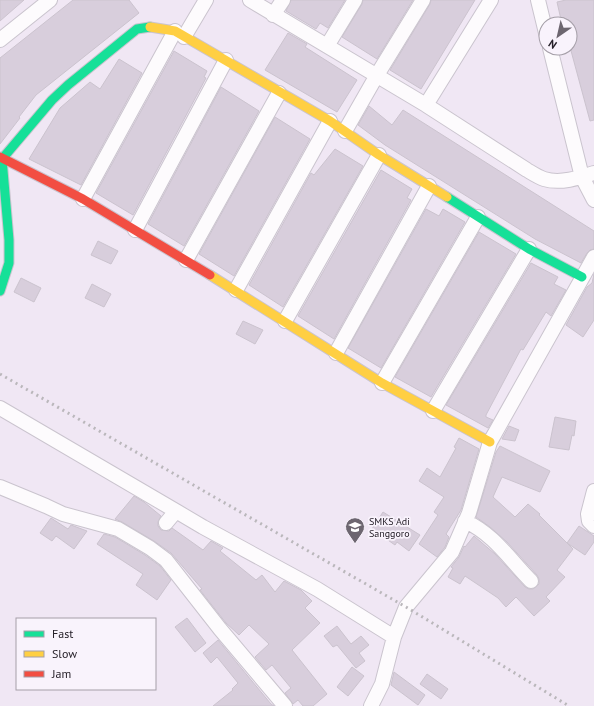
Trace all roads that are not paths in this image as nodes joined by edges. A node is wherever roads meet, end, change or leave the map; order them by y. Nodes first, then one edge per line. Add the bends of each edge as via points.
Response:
1 (50, 0) edge
2 (206, 0) edge
3 (250, 0) edge
4 (283, 0) edge
5 (355, 0) edge
6 (423, 0) edge
7 (491, 0) edge
8 (540, 1) edge
9 (273, 15) junction
10 (543, 16) edge
11 (180, 34) junction
12 (0, 40) edge
13 (327, 46) junction
14 (552, 56) edge
15 (226, 60) junction
16 (377, 75) junction
17 (279, 93) junction
18 (426, 105) junction
19 (330, 121) junction
20 (345, 131) junction
21 (379, 155) junction
22 (1, 158) edge
23 (588, 175) edge
24 (429, 186) junction
25 (83, 199) junction
26 (594, 200) edge
27 (478, 217) junction
28 (135, 230) junction
29 (529, 249) junction
30 (594, 257) edge
31 (186, 260) junction
32 (582, 277) junction
33 (236, 290) junction
34 (0, 291) edge
35 (285, 321) junction
36 (336, 353) junction
37 (382, 383) junction
38 (0, 408) edge
39 (433, 411) junction
40 (490, 442) junction
41 (0, 487) edge
42 (594, 491) edge
43 (176, 511) junction
44 (465, 521) junction
45 (166, 524) dead end
46 (594, 526) edge
47 (531, 581) dead end
48 (394, 637) junction
49 (285, 706) edge
50 (371, 706) edge

1 - 12 street
2 - 11 street
3 - 9 street
4 - 9 street
5 - 13 street
6 - 16 street
7 - 18 street
8 - 10 street
9 - 13 street
11 - 15 street
11 - 22 street via 153,26 137,29 52,100
11 - 25 street
13 - 16 street
14 - 23 street
15 - 17 street
15 - 28 street
16 - 18 street
16 - 20 street
17 - 19 street
17 - 31 street
18 - 23 street via 544,179 558,181
19 - 20 street
19 - 33 street
20 - 21 street
21 - 24 street
21 - 35 street
22 - 25 street
22 - 34 street via 9,263
23 - 26 street
24 - 27 street
24 - 36 street
25 - 28 street
27 - 29 street
27 - 37 street
28 - 31 street
29 - 32 street
29 - 39 street
30 - 32 street
31 - 33 street
32 - 40 street
33 - 35 street
35 - 36 street
36 - 37 street
37 - 39 street
38 - 43 street
39 - 40 street
40 - 44 street
41 - 49 street via 63,514 118,529 166,560
42 - 46 street via 588,514 589,521
43 - 45 street
43 - 48 street via 317,589
44 - 47 street via 491,537
44 - 48 street via 452,552 406,607
48 - 50 street via 382,684

